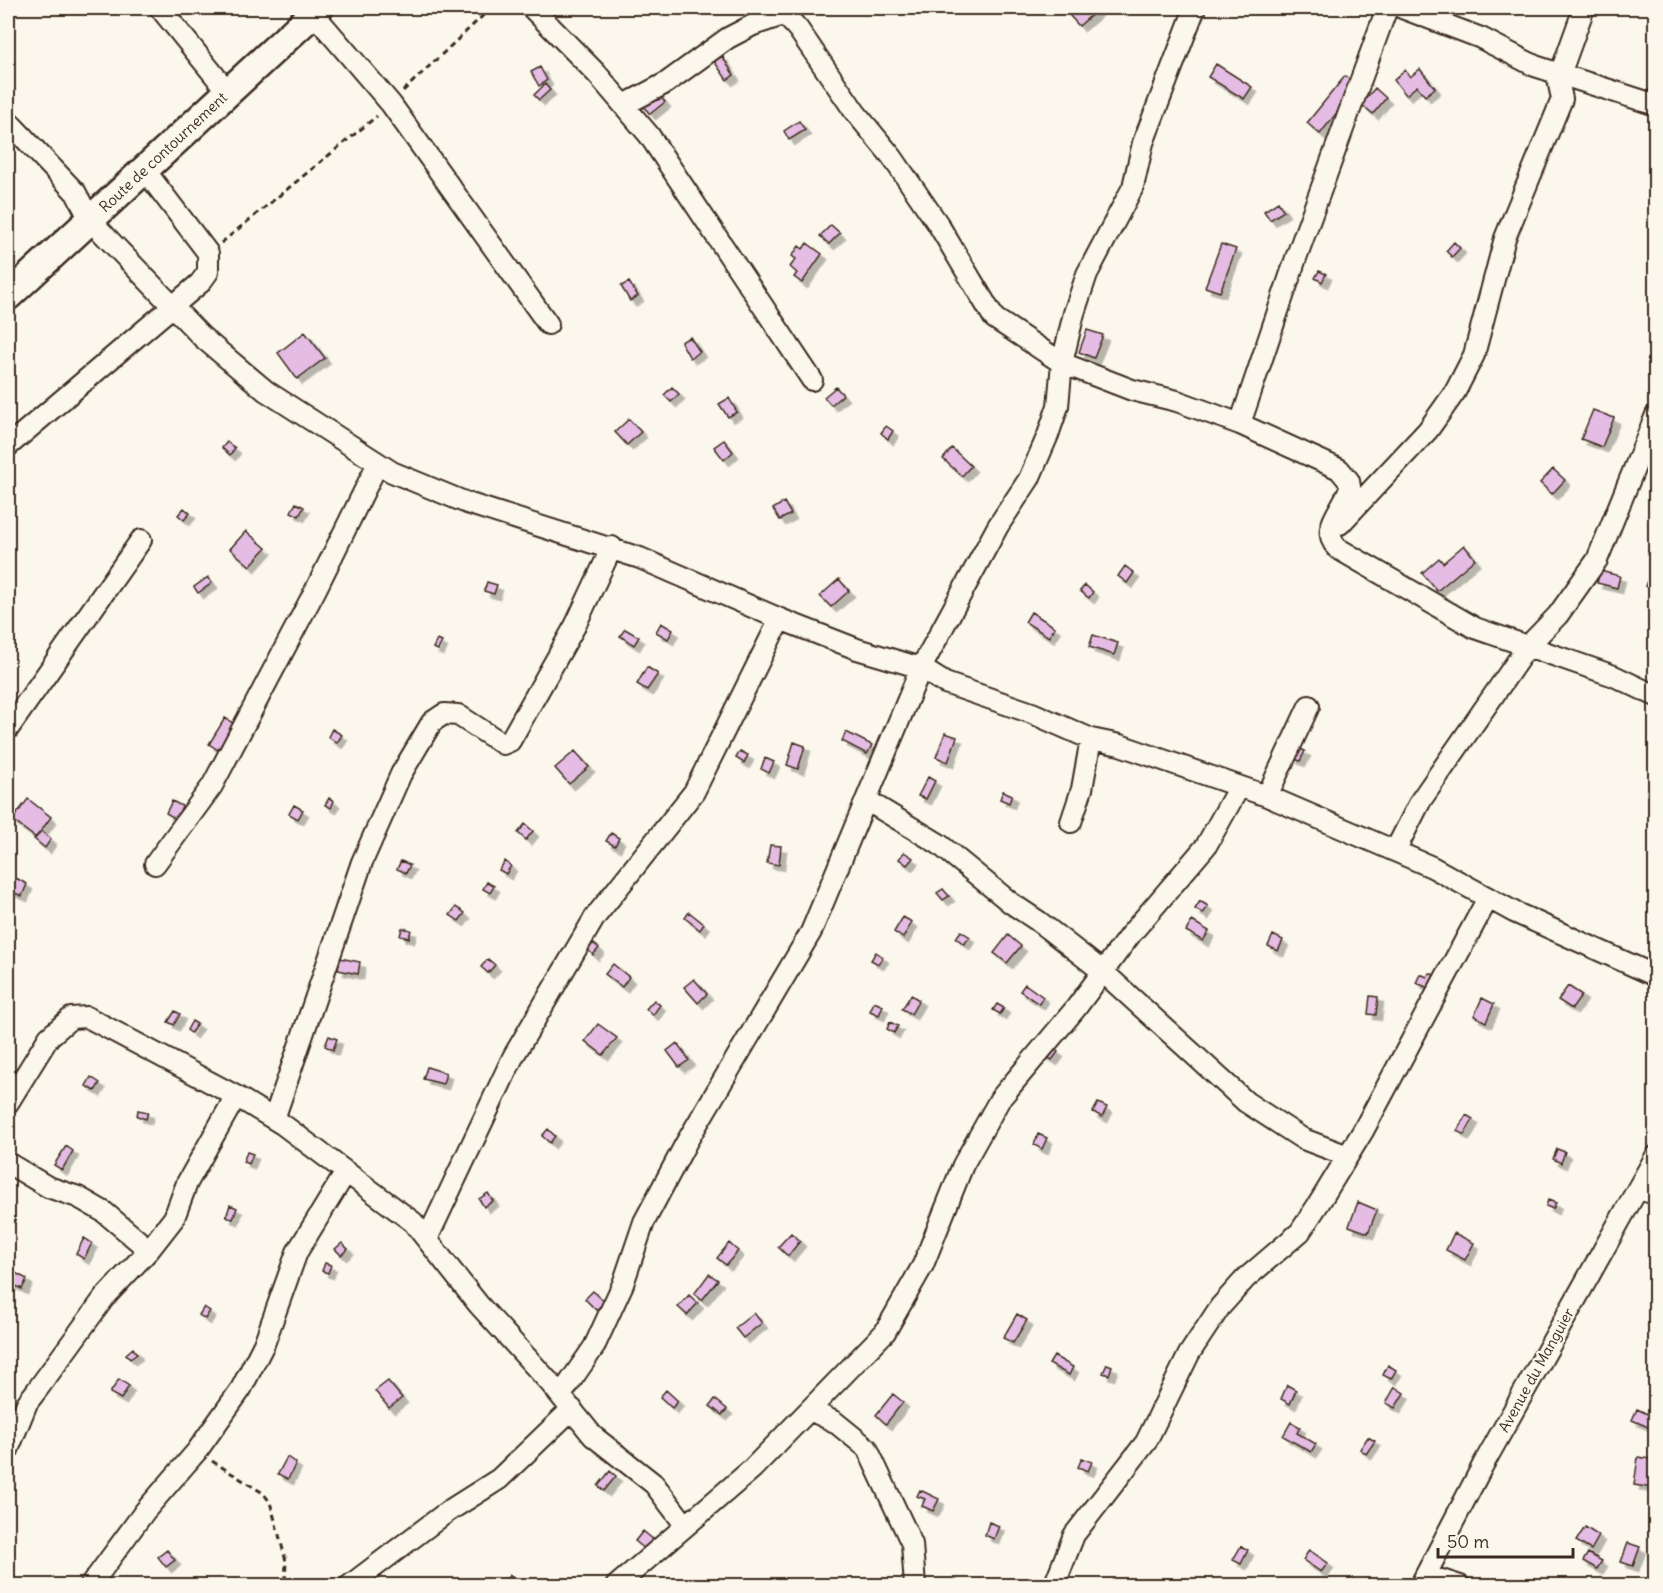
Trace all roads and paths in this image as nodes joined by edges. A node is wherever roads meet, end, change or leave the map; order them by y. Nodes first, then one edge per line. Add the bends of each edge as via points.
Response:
1 (160, 8) edge
2 (491, 8) edge
3 (532, 8) edge
4 (1195, 8) edge
5 (1388, 8) edge
6 (1402, 8) edge
7 (1584, 8) edge
8 (316, 10) edge
9 (783, 11) edge
10 (1559, 75) junction
11 (228, 92) junction
12 (390, 104) junction
13 (624, 105) junction
14 (1656, 105) edge
15 (8, 122) edge
16 (144, 170) junction
17 (90, 220) junction
18 (208, 254) junction
19 (8, 296) edge
20 (171, 305) junction
21 (548, 324) dead end
22 (1062, 363) junction
23 (812, 380) dead end
24 (1656, 416) edge
25 (1240, 424) junction
26 (8, 446) edge
27 (378, 463) junction
28 (1330, 535) junction
29 (141, 540) dead end
30 (612, 548) junction
31 (780, 619) junction
32 (1527, 647) junction
33 (921, 668) junction
34 (1656, 696) edge
35 (1309, 706) dead end
36 (8, 729) edge
37 (1091, 739) junction
38 (1239, 787) junction
39 (1267, 796) junction
40 (866, 800) junction
41 (1071, 822) dead end
42 (1395, 851) junction
43 (155, 864) dead end
44 (1488, 898) junction
45 (1102, 971) junction
46 (1656, 976) edge
47 (236, 1096) junction
48 (8, 1102) edge
49 (274, 1119) junction
50 (1348, 1156) junction
51 (1656, 1156) edge
52 (8, 1163) edge
53 (346, 1172) junction
54 (1647, 1192) edge
55 (428, 1237) junction
56 (149, 1250) junction
57 (566, 1402) junction
58 (810, 1410) junction
59 (8, 1449) edge
60 (197, 1451) junction
61 (686, 1526) junction
62 (1423, 1580) edge
63 (90, 1586) edge
64 (285, 1586) edge
65 (349, 1586) edge
66 (616, 1586) edge
67 (915, 1586) edge
68 (1054, 1586) edge
69 (1460, 1586) edge

1 - 11 street
2 - 12 path
3 - 13 street
4 - 22 street via 1143,143 1133,186 1087,274
5 - 25 street via 1348,110
6 - 10 street via 1451,25
7 - 10 street
8 - 11 street, Route de contournement
8 - 12 street
9 - 13 street via 728,38 666,83
9 - 22 street via 938,224 989,312
10 - 14 street
10 - 28 street via 1562,99 1505,238 1474,355 1455,392 1428,430
11 - 16 street, Route de contournement
12 - 18 path
12 - 21 street
13 - 23 street via 649,135
15 - 17 street via 76,193
16 - 17 street, Route de contournement
16 - 18 street
17 - 19 street, Route de contournement
17 - 20 street
18 - 20 street via 208,272
20 - 26 street
20 - 27 street via 266,392
22 - 25 street
22 - 33 street via 1058,406 1029,479 998,526
24 - 32 street via 1597,560 1558,615
25 - 28 street via 1342,471 1350,487 1330,527
27 - 30 street via 466,503
27 - 43 street via 212,786
28 - 32 street via 1337,548 1425,600 1475,628
29 - 36 street
30 - 31 street
30 - 49 street via 575,626 510,741 495,742 458,715 444,714 432,722 401,774 358,873
31 - 33 street via 857,649
31 - 55 street via 694,792 596,917 519,1047
32 - 34 street via 1614,676
32 - 42 street via 1421,800
33 - 37 street via 945,683 1032,713
33 - 40 street
35 - 39 street
37 - 38 street via 1130,748
37 - 41 street
38 - 39 street
38 - 45 street via 1206,846
39 - 42 street
40 - 45 street via 939,844
40 - 57 street via 811,932 686,1143 644,1222 623,1284
42 - 44 street
44 - 46 street
44 - 50 street
45 - 50 street via 1246,1101 1303,1139
45 - 58 street via 1000,1099 963,1166 923,1265 885,1332
47 - 48 street via 87,1017 71,1018 49,1037
47 - 49 street
47 - 56 street via 187,1183 174,1218
49 - 53 street
50 - 68 street via 1300,1232 1245,1279 1220,1307 1189,1354 1146,1442 1074,1535
51 - 54 street, Avenue du Manguier
52 - 56 street via 48,1187 78,1197 104,1212
53 - 55 street
53 - 60 street via 297,1252 256,1362
54 - 62 street, Avenue du Manguier via 1488,1456
55 - 57 street via 479,1305
56 - 59 street via 104,1299 36,1390
57 - 61 street via 592,1436 654,1484
57 - 65 street via 499,1479 447,1512
58 - 61 street via 752,1469
58 - 67 street via 835,1422 867,1448 912,1544
60 - 63 street via 145,1511
60 - 64 path via 263,1493 270,1502 286,1561
61 - 66 street
62 - 69 street

